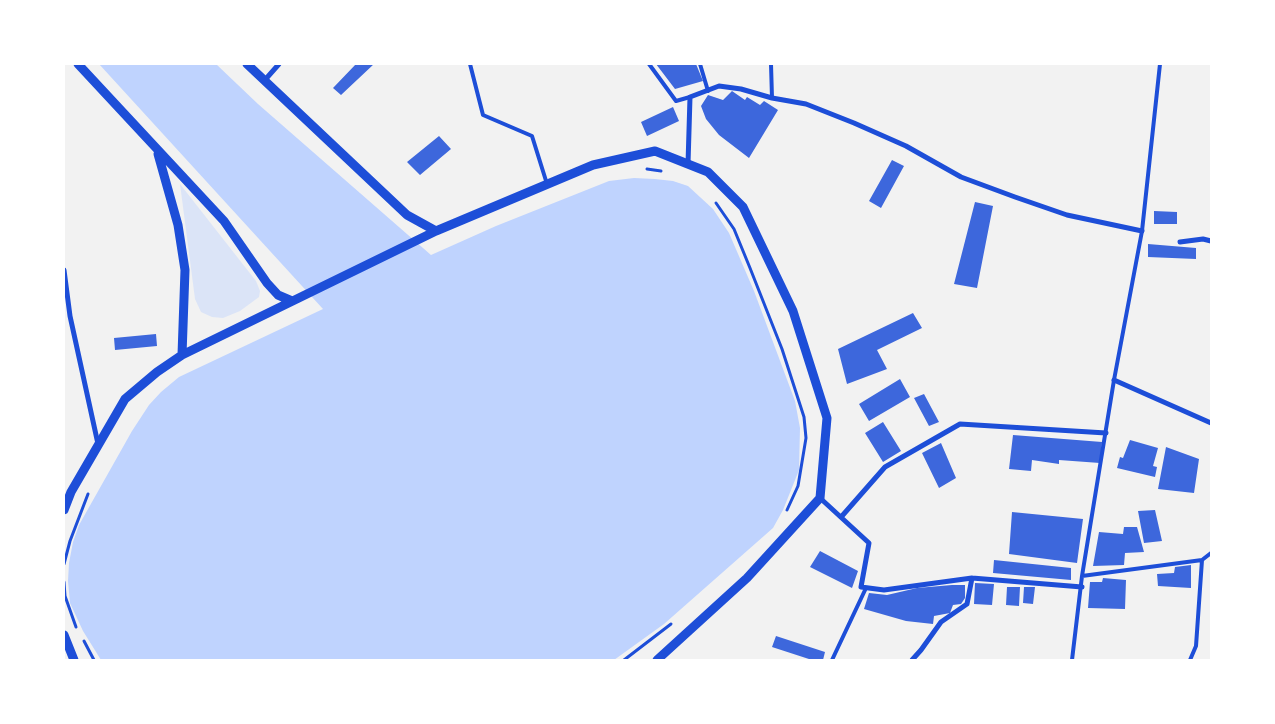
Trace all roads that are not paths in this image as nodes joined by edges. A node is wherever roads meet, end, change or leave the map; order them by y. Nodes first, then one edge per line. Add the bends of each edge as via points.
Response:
1 (78, 64) edge
2 (247, 64) edge
3 (279, 64) edge
4 (470, 64) edge
5 (649, 64) edge
6 (700, 64) edge
7 (771, 64) edge
8 (1160, 64) edge
9 (264, 81) junction
10 (708, 91) junction
11 (690, 98) junction
12 (772, 98) junction
13 (158, 151) junction
14 (688, 164) junction
15 (547, 184) junction
16 (436, 231) junction
17 (1142, 231) junction
18 (1211, 241) edge
19 (1180, 242) dead end
20 (64, 270) edge
21 (292, 301) junction
22 (70, 316) junction
23 (64, 318) edge
24 (182, 355) junction
25 (1114, 380) junction
26 (1211, 422) edge
27 (1106, 433) junction
28 (98, 444) junction
29 (820, 498) junction
30 (64, 510) edge
31 (842, 516) junction
32 (1211, 553) edge
33 (1202, 560) junction
34 (1082, 576) junction
35 (972, 578) junction
36 (1082, 587) junction
37 (866, 588) junction
38 (64, 635) edge
39 (74, 660) edge
40 (657, 660) edge
41 (832, 660) edge
42 (912, 660) edge
43 (1072, 660) edge
44 (1190, 660) edge

1 - 13 street
2 - 9 street
3 - 9 street
4 - 15 lane via 483,115 532,136
5 - 11 lane via 676,100
6 - 10 lane
7 - 12 lane
8 - 17 lane
9 - 16 street via 407,215
10 - 11 street
10 - 12 street via 718,86
11 - 14 street
12 - 17 street via 806,104 854,123 906,146 961,178 1067,215
13 - 21 street via 224,221 267,283 278,295
13 - 24 street via 178,225 186,270
14 - 15 street via 654,151 593,166
14 - 29 street via 708,172 743,207 793,311 828,418
15 - 16 street
16 - 21 street
17 - 25 lane
18 - 19 street
20 - 22 street
21 - 24 street
22 - 23 street
22 - 28 street
24 - 28 street via 125,399
25 - 26 street
25 - 27 lane
27 - 31 street via 960,424 885,467
27 - 34 lane
28 - 30 street
29 - 31 street
29 - 40 street via 747,578
31 - 37 street via 869,543 862,587
32 - 33 lane
33 - 34 lane
33 - 44 lane via 1196,646
34 - 36 lane
35 - 36 street
35 - 37 street via 884,590
35 - 42 street via 967,604 941,622
36 - 43 lane
37 - 41 lane
38 - 39 street

